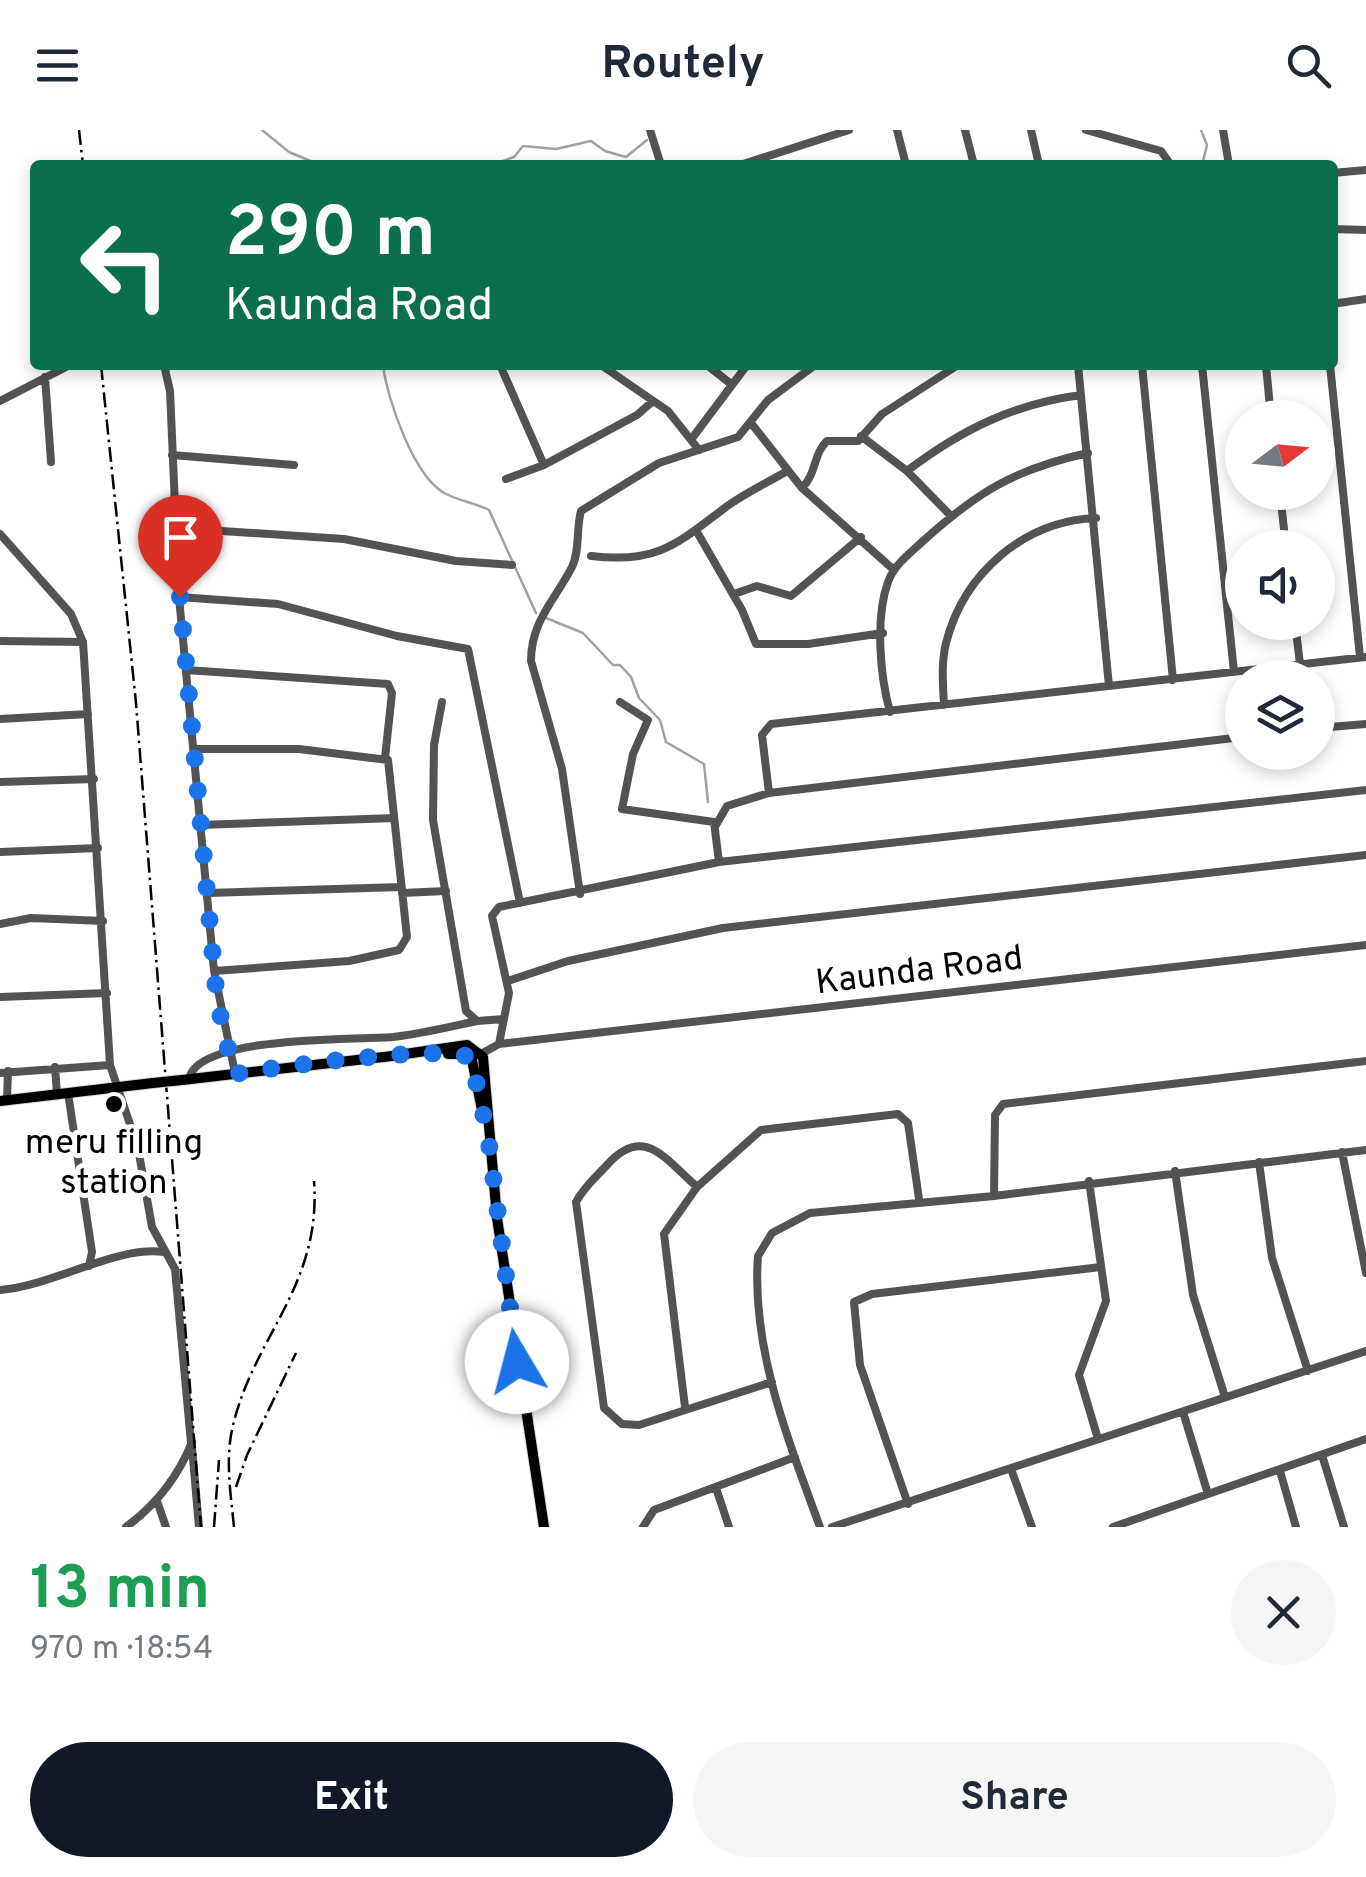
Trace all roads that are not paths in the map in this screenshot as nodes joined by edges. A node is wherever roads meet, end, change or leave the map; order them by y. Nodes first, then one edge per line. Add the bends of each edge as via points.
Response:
1 (650, 130) edge
2 (849, 130) edge
3 (896, 130) edge
4 (964, 130) edge
5 (1031, 130) edge
6 (1086, 130) edge
7 (1223, 130) edge
8 (659, 160) edge
9 (764, 160) edge
10 (905, 160) edge
11 (973, 160) edge
12 (1037, 160) edge
13 (1168, 160) edge
14 (1228, 160) edge
15 (1366, 170) edge
16 (1338, 172) edge
17 (1338, 230) edge
18 (1366, 230) edge
19 (1366, 300) edge
20 (1338, 303) edge
21 (60, 370) edge
22 (165, 370) edge
23 (506, 370) edge
24 (608, 370) edge
25 (713, 370) edge
26 (744, 370) edge
27 (808, 370) edge
28 (950, 370) edge
29 (1078, 370) edge
30 (1142, 370) edge
31 (1203, 370) edge
32 (1266, 370) edge
33 (1331, 370) edge
34 (45, 377) junction
35 (731, 384) junction
36 (1080, 395) junction
37 (1269, 400) edge
38 (0, 401) edge
39 (652, 402) junction
40 (752, 423) junction
41 (862, 436) junction
42 (693, 437) junction
43 (700, 450) junction
44 (1088, 453) junction
45 (172, 455) junction
46 (51, 462) dead end
47 (544, 465) junction
48 (294, 466) dead end
49 (787, 471) junction
50 (907, 471) junction
51 (506, 479) dead end
52 (802, 488) junction
53 (951, 516) junction
54 (1096, 518) junction
55 (176, 528) junction
56 (697, 532) junction
57 (1, 537) edge
58 (860, 537) junction
59 (592, 556) dead end
60 (512, 565) dead end
61 (894, 570) junction
62 (734, 594) junction
63 (180, 597) junction
64 (883, 634) junction
65 (0, 641) edge
66 (83, 642) junction
67 (1363, 657) edge
68 (1233, 660) edge
69 (1335, 660) edge
70 (186, 670) junction
71 (1225, 673) edge
72 (1173, 680) junction
73 (1109, 686) junction
74 (442, 702) dead end
75 (620, 702) dead end
76 (944, 705) junction
77 (890, 712) junction
78 (88, 714) junction
79 (0, 719) edge
80 (1366, 724) edge
81 (1335, 727) edge
82 (1225, 739) edge
83 (196, 749) junction
84 (385, 758) junction
85 (94, 778) junction
86 (0, 782) edge
87 (1366, 790) edge
88 (768, 793) junction
89 (394, 818) junction
90 (201, 825) junction
91 (716, 825) junction
92 (98, 848) junction
93 (0, 852) edge
94 (1366, 855) edge
95 (719, 862) junction
96 (401, 890) junction
97 (446, 890) junction
98 (209, 893) junction
99 (580, 894) junction
100 (520, 903) junction
101 (103, 921) junction
102 (0, 924) edge
103 (1366, 945) edge
104 (214, 971) junction
105 (508, 982) junction
106 (108, 993) junction
107 (0, 998) edge
108 (504, 1019) junction
109 (477, 1022) junction
110 (499, 1044) junction
111 (228, 1052) junction
112 (1366, 1061) edge
113 (478, 1062) junction
114 (110, 1065) junction
115 (56, 1067) junction
116 (4, 1072) edge
117 (234, 1074) junction
118 (185, 1079) junction
119 (117, 1087) junction
120 (63, 1094) junction
121 (4, 1100) edge
122 (1366, 1150) edge
123 (1342, 1152) junction
124 (1259, 1162) junction
125 (1175, 1172) junction
126 (1089, 1181) junction
127 (697, 1187) junction
128 (994, 1196) junction
129 (919, 1200) junction
130 (1361, 1238) edge
131 (164, 1252) junction
132 (89, 1266) junction
133 (1101, 1267) junction
134 (1366, 1274) edge
135 (0, 1290) edge
136 (1366, 1352) edge
137 (1308, 1370) junction
138 (772, 1382) junction
139 (1226, 1397) junction
140 (685, 1407) junction
141 (1184, 1412) junction
142 (1366, 1438) edge
143 (1098, 1440) junction
144 (191, 1443) junction
145 (1322, 1455) junction
146 (794, 1457) junction
147 (1011, 1469) junction
148 (1280, 1471) junction
149 (716, 1488) junction
150 (1208, 1494) junction
151 (156, 1501) junction
152 (908, 1504) junction
153 (126, 1527) edge
154 (166, 1527) edge
155 (199, 1527) edge
156 (544, 1527) edge
157 (642, 1527) edge
158 (729, 1527) edge
159 (820, 1527) edge
160 (832, 1527) edge
161 (1032, 1527) edge
162 (1113, 1527) edge
163 (1296, 1527) edge
164 (1344, 1527) edge

1 - 8 street
2 - 9 street
3 - 10 street
4 - 11 street
5 - 12 street
6 - 13 street via 1161,150
7 - 14 street
15 - 16 street
17 - 18 street
19 - 20 street
21 - 34 street
22 - 45 street
23 - 47 street via 517,412
24 - 39 street
25 - 35 street
26 - 35 street
27 - 40 street via 768,400
28 - 41 street via 882,414
29 - 36 street
30 - 72 street
31 - 68 street
32 - 37 street
33 - 67 street
34 - 38 street
34 - 46 street
35 - 42 street
36 - 44 street
36 - 50 street via 984,420
39 - 42 street
39 - 47 street
40 - 43 street via 728,442
40 - 49 street
41 - 50 street
41 - 52 street via 850,444 827,440 816,472
42 - 43 street
43 - 99 street via 659,463 581,511 572,567 534,632 531,661 562,769
44 - 53 street via 1006,478
44 - 54 street
45 - 48 street
45 - 55 street
47 - 51 street
49 - 52 street
49 - 56 street
50 - 53 street
52 - 58 street
53 - 61 street
54 - 73 street
54 - 76 street via 1041,528 1007,548 978,579 945,646
55 - 60 street via 344,539
55 - 63 street
56 - 59 street via 645,556
56 - 62 street
57 - 66 street via 71,614
58 - 61 street
58 - 62 street via 791,596 757,586
61 - 64 street
62 - 64 street via 756,644
63 - 70 street
63 - 100 street via 278,604 468,649
64 - 77 street
65 - 66 street
66 - 78 street
67 - 69 street
70 - 83 street
70 - 84 street via 388,684
71 - 72 street
72 - 73 street
73 - 76 street
74 - 97 street via 432,802
75 - 91 street via 648,720 622,809
76 - 77 street
77 - 88 street via 764,728
78 - 79 street
78 - 85 street
80 - 81 street
82 - 88 street
83 - 84 street
83 - 90 street
84 - 89 street via 392,767
85 - 86 street
85 - 92 street
87 - 95 street
88 - 91 street via 731,803
89 - 90 street
89 - 96 street
90 - 98 street
91 - 95 street
92 - 93 street
92 - 101 street
94 - 105 street via 722,928 568,961
95 - 99 street
96 - 97 street
96 - 98 street
96 - 104 street via 407,937 399,950 348,961
97 - 109 street via 466,1011
98 - 104 street
99 - 100 street
100 - 105 street via 492,912
101 - 102 street via 31,918
101 - 106 street
103 - 110 street, Kaunda Road
104 - 111 street
105 - 108 street
106 - 107 street
106 - 114 street
108 - 109 street
108 - 110 street
109 - 111 street via 403,1036
110 - 113 street, Kaunda Road
111 - 117 street
111 - 118 street via 204,1060
112 - 128 street via 1003,1104 995,1115
113 - 117 main road via 458,1053 398,1055
113 - 156 main road
114 - 115 street
114 - 119 street
115 - 116 street
115 - 120 street
116 - 121 street
117 - 118 main road
118 - 119 main road, bridge
119 - 120 main road
119 - 131 street via 138,1148 145,1204
120 - 121 main road
120 - 132 street via 92,1252
122 - 123 street
123 - 124 street
123 - 130 street
124 - 125 street
124 - 137 street via 1272,1258
125 - 126 street
125 - 139 street via 1193,1295
126 - 128 street
126 - 133 street
127 - 129 street via 761,1130 898,1114 908,1123
127 - 140 street via 664,1234
127 - 140 street via 650,1147 632,1144 578,1196 575,1208 604,1408 631,1425
128 - 129 street
129 - 138 street via 810,1212 772,1233 757,1268
130 - 134 street
131 - 132 street
131 - 144 street via 175,1269
132 - 135 street via 38,1286
133 - 143 street via 1102,1319 1078,1368
133 - 152 street via 872,1294 854,1302 860,1365
136 - 137 street
137 - 139 street
138 - 140 street
138 - 146 street
139 - 141 street
141 - 143 street
141 - 150 street
142 - 145 street
143 - 147 street
144 - 151 street
144 - 155 street
145 - 148 street
145 - 164 street
146 - 149 street
146 - 159 street
147 - 152 street
147 - 161 street
148 - 150 street
148 - 163 street
149 - 157 street via 654,1510
149 - 158 street
150 - 162 street
151 - 153 street
151 - 154 street
152 - 160 street

